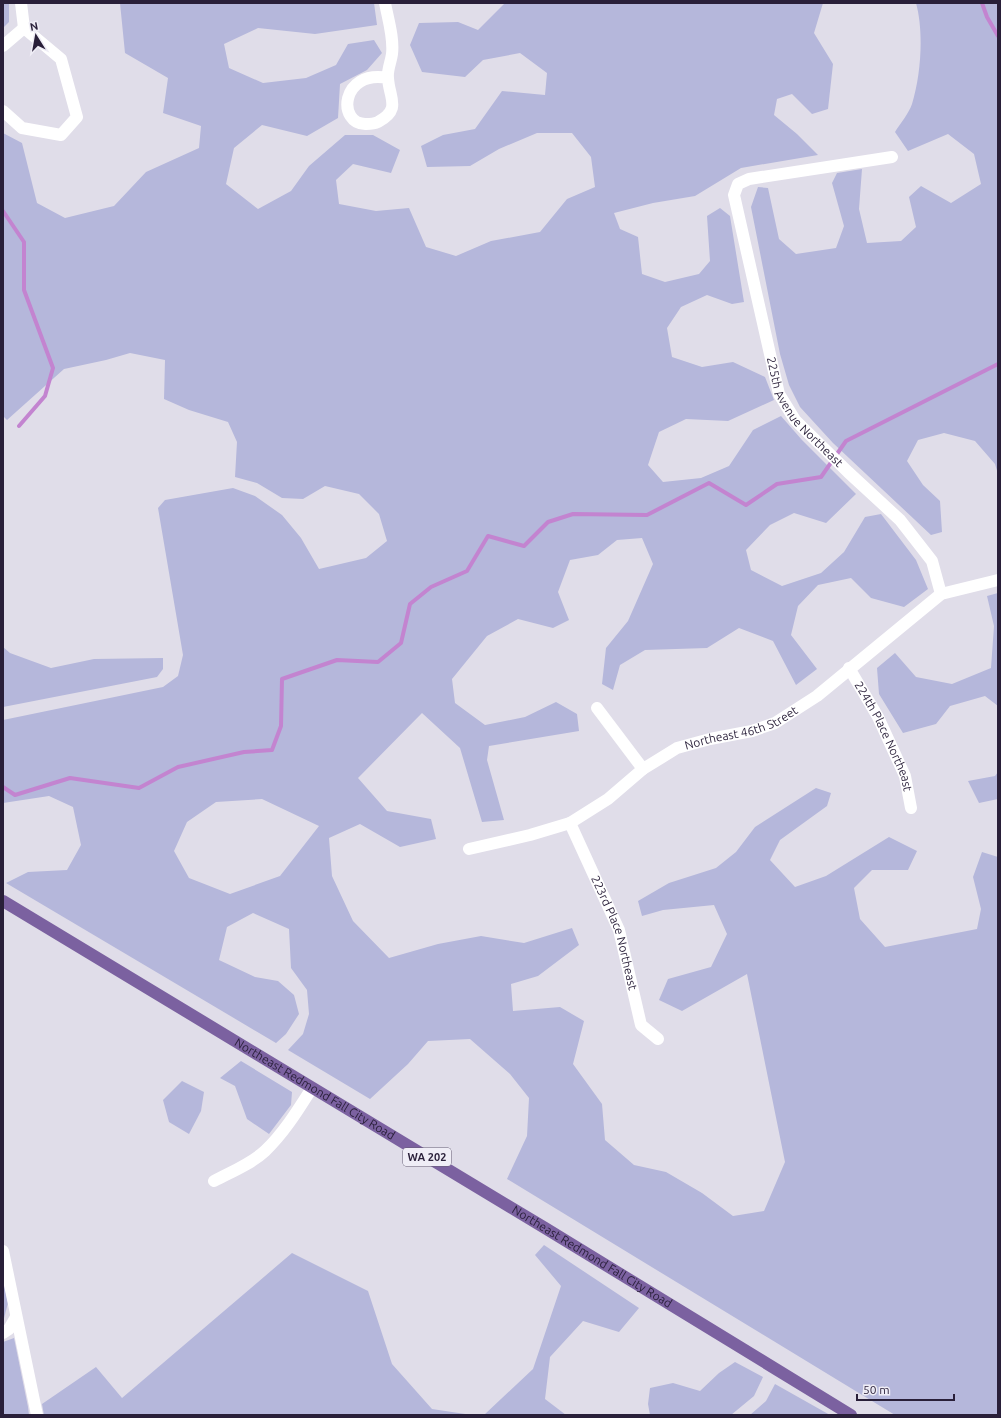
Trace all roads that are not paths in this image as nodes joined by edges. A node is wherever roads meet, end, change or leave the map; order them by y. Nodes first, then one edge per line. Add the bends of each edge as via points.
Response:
1 (21, 3) edge
2 (385, 3) edge
3 (24, 28) junction
4 (3, 46) edge
5 (388, 78) junction
6 (3, 111) edge
7 (892, 157) dead end
8 (998, 580) edge
9 (941, 594) junction
10 (850, 668) junction
11 (597, 708) dead end
12 (643, 769) junction
13 (911, 808) dead end
14 (570, 823) junction
15 (469, 849) dead end
16 (3, 901) edge
17 (658, 1039) dead end
18 (312, 1088) junction
19 (214, 1181) dead end
20 (3, 1251) edge
21 (16, 1317) junction
22 (3, 1333) edge
23 (37, 1415) edge
24 (851, 1415) edge

1 - 3 street
2 - 5 street via 392,53
3 - 4 street
3 - 6 street via 61,59 77,117 61,135 22,128
5 - 5 street via 392,94 389,116 376,124 361,124 352,119 348,111 351,89 359,80 376,75
7 - 9 street, 225th Avenue Northeast via 749,179 738,184 734,195 779,394 795,420 900,520 932,561
8 - 9 street, Northeast 46th Street
9 - 10 street, Northeast 46th Street
10 - 12 street, Northeast 46th Street via 817,696 775,723 752,731 677,748
10 - 13 street, 224th Place Northeast via 878,717 905,776
11 - 12 street
12 - 14 street, Northeast 46th Street via 608,799
14 - 15 street, Northeast 46th Street
14 - 17 street, 223rd Place Northeast via 619,930 641,1025
16 - 18 main road, Northeast Redmond Fall City Road / WA 202
18 - 19 street via 288,1123 264,1151
18 - 24 main road, Northeast Redmond Fall City Road / WA 202
20 - 21 street
21 - 22 street via 9,1329
21 - 23 street

